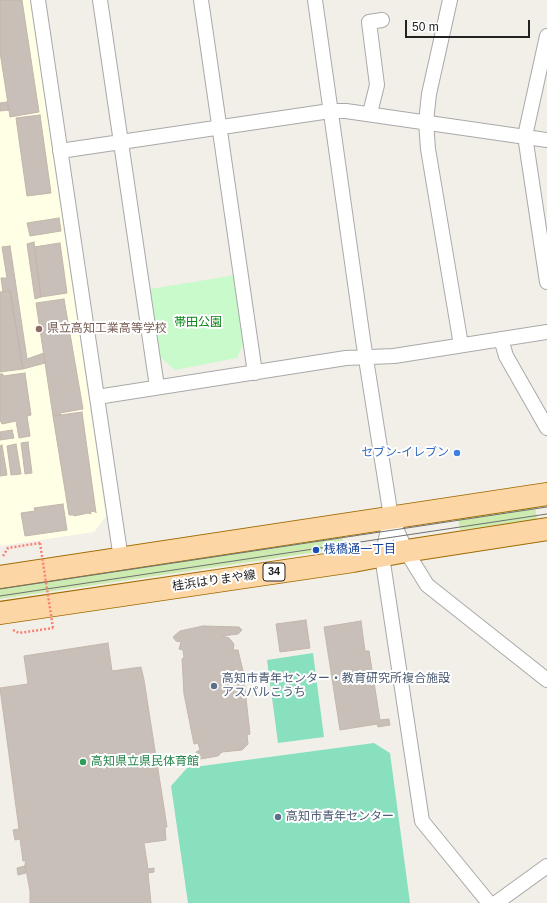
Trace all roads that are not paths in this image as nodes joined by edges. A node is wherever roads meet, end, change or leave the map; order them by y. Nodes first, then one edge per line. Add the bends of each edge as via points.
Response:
1 (38, 0) edge
2 (100, 0) edge
3 (201, 0) edge
4 (315, 0) edge
5 (450, 0) edge
6 (382, 20) dead end
7 (547, 36) edge
8 (330, 111) junction
9 (370, 113) junction
10 (426, 122) junction
11 (220, 128) junction
12 (525, 136) junction
13 (547, 140) edge
14 (120, 142) junction
15 (60, 151) junction
16 (547, 282) edge
17 (547, 332) edge
18 (500, 339) junction
19 (461, 345) junction
20 (366, 358) junction
21 (256, 373) junction
22 (157, 387) junction
23 (97, 397) junction
24 (547, 428) edge
25 (547, 494) edge
26 (391, 518) junction
27 (547, 529) edge
28 (406, 551) junction
29 (382, 556) junction
30 (121, 559) junction
31 (1, 567) edge
32 (0, 613) edge
33 (547, 680) edge
34 (547, 866) edge
35 (489, 903) edge
36 (496, 903) edge

1 - 15 street
2 - 14 street
3 - 11 street
4 - 8 street
5 - 10 street via 429,94
6 - 9 street via 368,22 377,85
7 - 12 street
8 - 9 street
8 - 11 street
8 - 20 street
9 - 10 street
10 - 12 street
10 - 19 street via 428,149
11 - 14 street
11 - 21 street
12 - 13 street
12 - 16 street
14 - 15 street
14 - 22 street
15 - 23 street
17 - 18 street
18 - 19 street
18 - 24 street via 506,356
19 - 20 street
20 - 21 street via 346,358
20 - 26 street
21 - 22 street
22 - 23 street
23 - 30 street
25 - 26 main road
26 - 28 street
26 - 29 street
26 - 30 main road
27 - 28 main road, 桂浜はりまや線 / 34
28 - 29 main road, 桂浜はりまや線 / 34
28 - 33 street via 427,585
29 - 32 main road, 桂浜はりまや線 / 34
29 - 35 street via 422,821
30 - 31 main road
34 - 36 street

